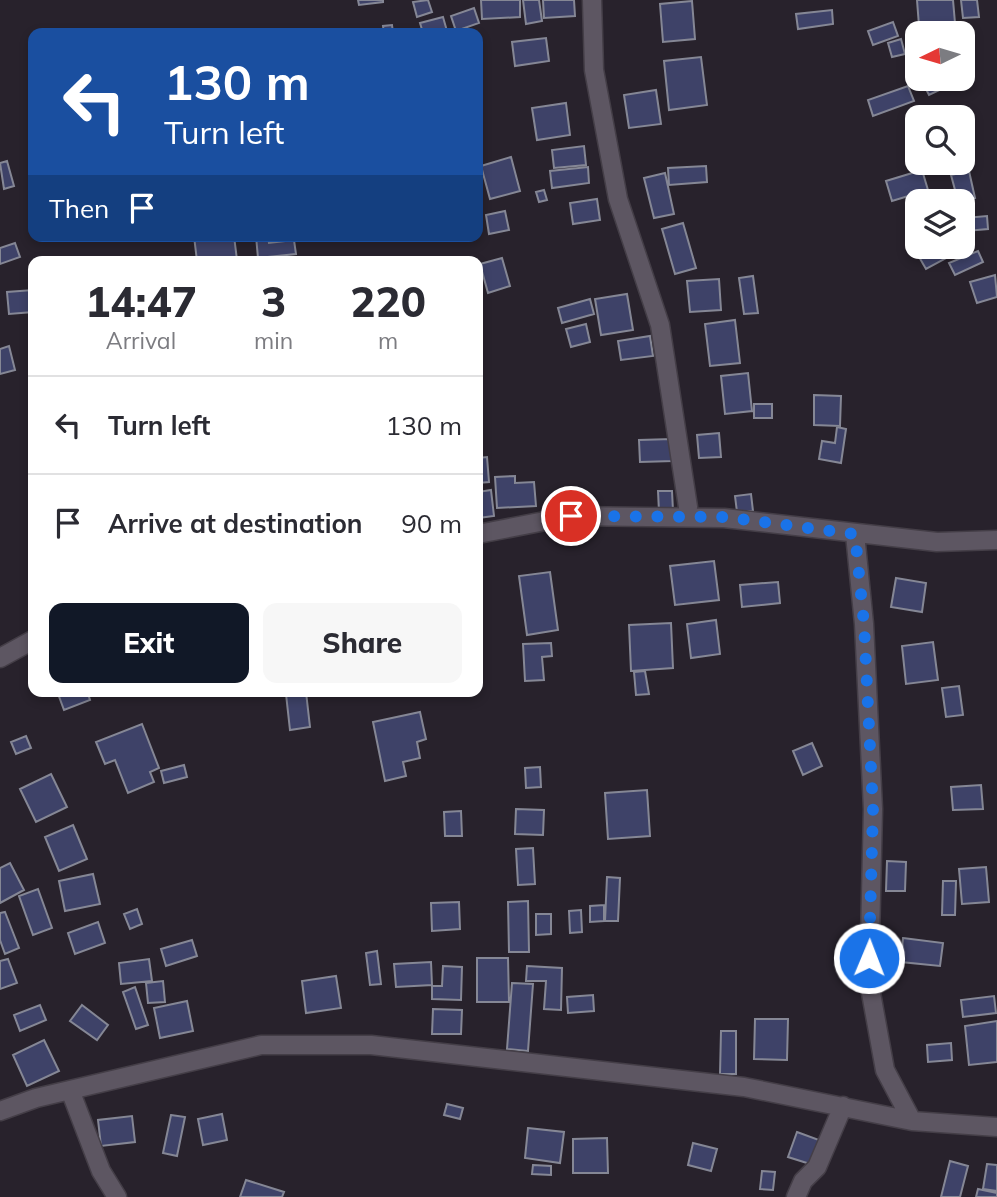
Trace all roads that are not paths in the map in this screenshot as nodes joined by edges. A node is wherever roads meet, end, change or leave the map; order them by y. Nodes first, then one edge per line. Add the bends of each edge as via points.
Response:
1 (592, 0) edge
2 (688, 508) dead end
3 (483, 533) edge
4 (855, 534) junction
5 (997, 540) edge
6 (28, 643) edge
7 (0, 658) edge
8 (69, 1090) junction
9 (844, 1106) junction
10 (0, 1111) edge
11 (912, 1121) junction
12 (997, 1127) edge
13 (117, 1197) edge
14 (796, 1197) edge

1 - 2 street via 594,70 618,199 660,325
3 - 4 street via 571,516 724,517
4 - 5 street via 937,542
4 - 11 street via 873,809 869,982 885,1070
6 - 7 street
8 - 9 street via 261,1045 371,1045 744,1087
8 - 10 street
8 - 13 street via 101,1171
9 - 11 street
9 - 14 street via 817,1167
11 - 12 street

